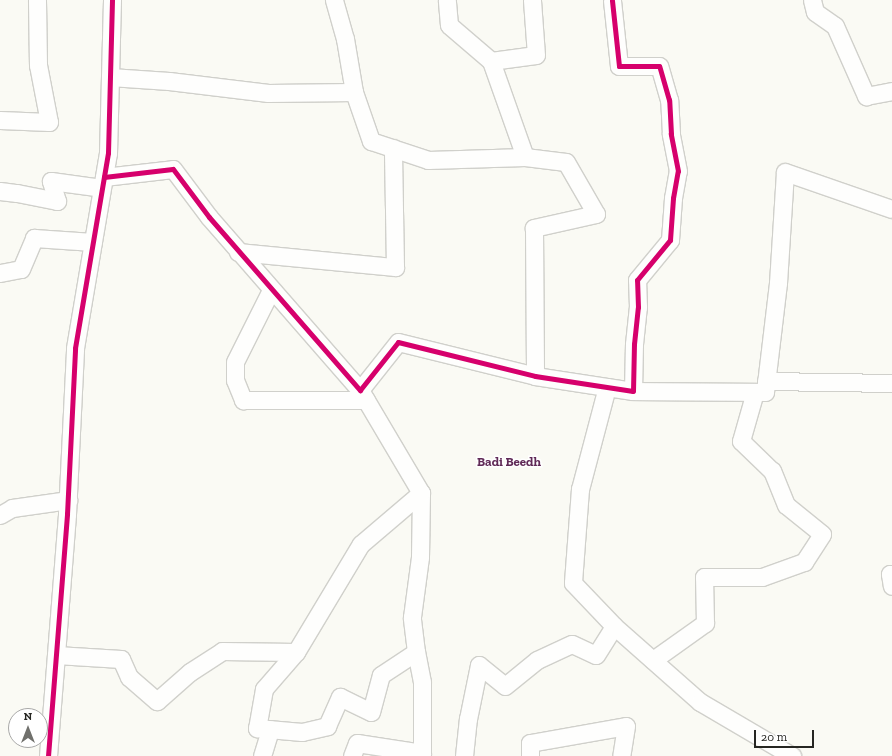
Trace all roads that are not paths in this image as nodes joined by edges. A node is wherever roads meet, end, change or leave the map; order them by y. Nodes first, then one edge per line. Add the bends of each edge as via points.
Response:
1 (37, 0) edge
2 (112, 0) edge
3 (334, 0) edge
4 (447, 0) edge
5 (532, 0) edge
6 (612, 0) edge
7 (812, 0) edge
8 (491, 61) junction
9 (110, 77) junction
10 (892, 91) edge
11 (354, 92) junction
12 (0, 120) edge
13 (393, 148) junction
14 (525, 157) junction
15 (103, 183) junction
16 (0, 191) edge
17 (892, 209) edge
18 (93, 242) junction
19 (238, 252) junction
20 (0, 273) edge
21 (271, 290) junction
22 (535, 376) junction
23 (892, 383) edge
24 (761, 386) junction
25 (607, 387) junction
26 (633, 391) junction
27 (363, 395) junction
28 (421, 493) junction
29 (68, 500) junction
30 (0, 515) edge
31 (892, 574) edge
32 (892, 586) edge
33 (614, 626) junction
34 (296, 652) junction
35 (416, 652) junction
36 (56, 655) junction
37 (653, 660) junction
38 (270, 729) junction
39 (48, 756) edge
40 (262, 756) edge
41 (352, 756) edge
42 (464, 756) edge
43 (530, 756) edge
44 (621, 756) edge
45 (792, 756) edge

1 - 12 street via 38,65 49,122
2 - 9 street
3 - 11 street via 345,39
4 - 8 street via 449,25
5 - 8 street via 536,55
6 - 26 street via 618,66 659,66 669,100 671,134 678,171 670,240 637,280
7 - 10 street via 815,12 835,26 866,96
8 - 14 street
9 - 11 street via 268,93
9 - 15 street via 108,153
11 - 13 street via 371,141
13 - 14 street via 428,160
13 - 19 street via 395,267
14 - 22 street via 566,162 596,214 534,228
15 - 16 street via 51,181 57,201
15 - 18 street
15 - 19 street via 173,169
17 - 24 street via 785,172 778,283
18 - 20 street via 34,238 21,269
18 - 29 street via 75,348
19 - 21 street
21 - 27 street
21 - 27 street via 235,362 235,380 243,400
22 - 25 street
22 - 27 street via 398,342
23 - 24 street
24 - 26 street
24 - 37 street via 741,441 772,471 786,506 822,534 804,562 762,577 704,577 705,623
25 - 26 street
25 - 33 street via 580,489 573,583
27 - 28 street
28 - 34 street via 361,544
28 - 35 street via 420,557 412,617
29 - 30 street via 12,508
29 - 36 street
31 - 32 street
33 - 37 street
33 - 42 street via 596,655 572,644 537,660 505,686 479,665 468,719
34 - 36 street via 222,651 190,672 157,700 129,677 121,659
34 - 38 street via 264,689 257,728
35 - 38 street via 381,675 371,712 340,697 328,726 302,732
35 - 41 street via 422,682 422,753 357,743
36 - 39 street
37 - 45 street via 700,702
38 - 40 street
43 - 44 street via 530,743 626,726

